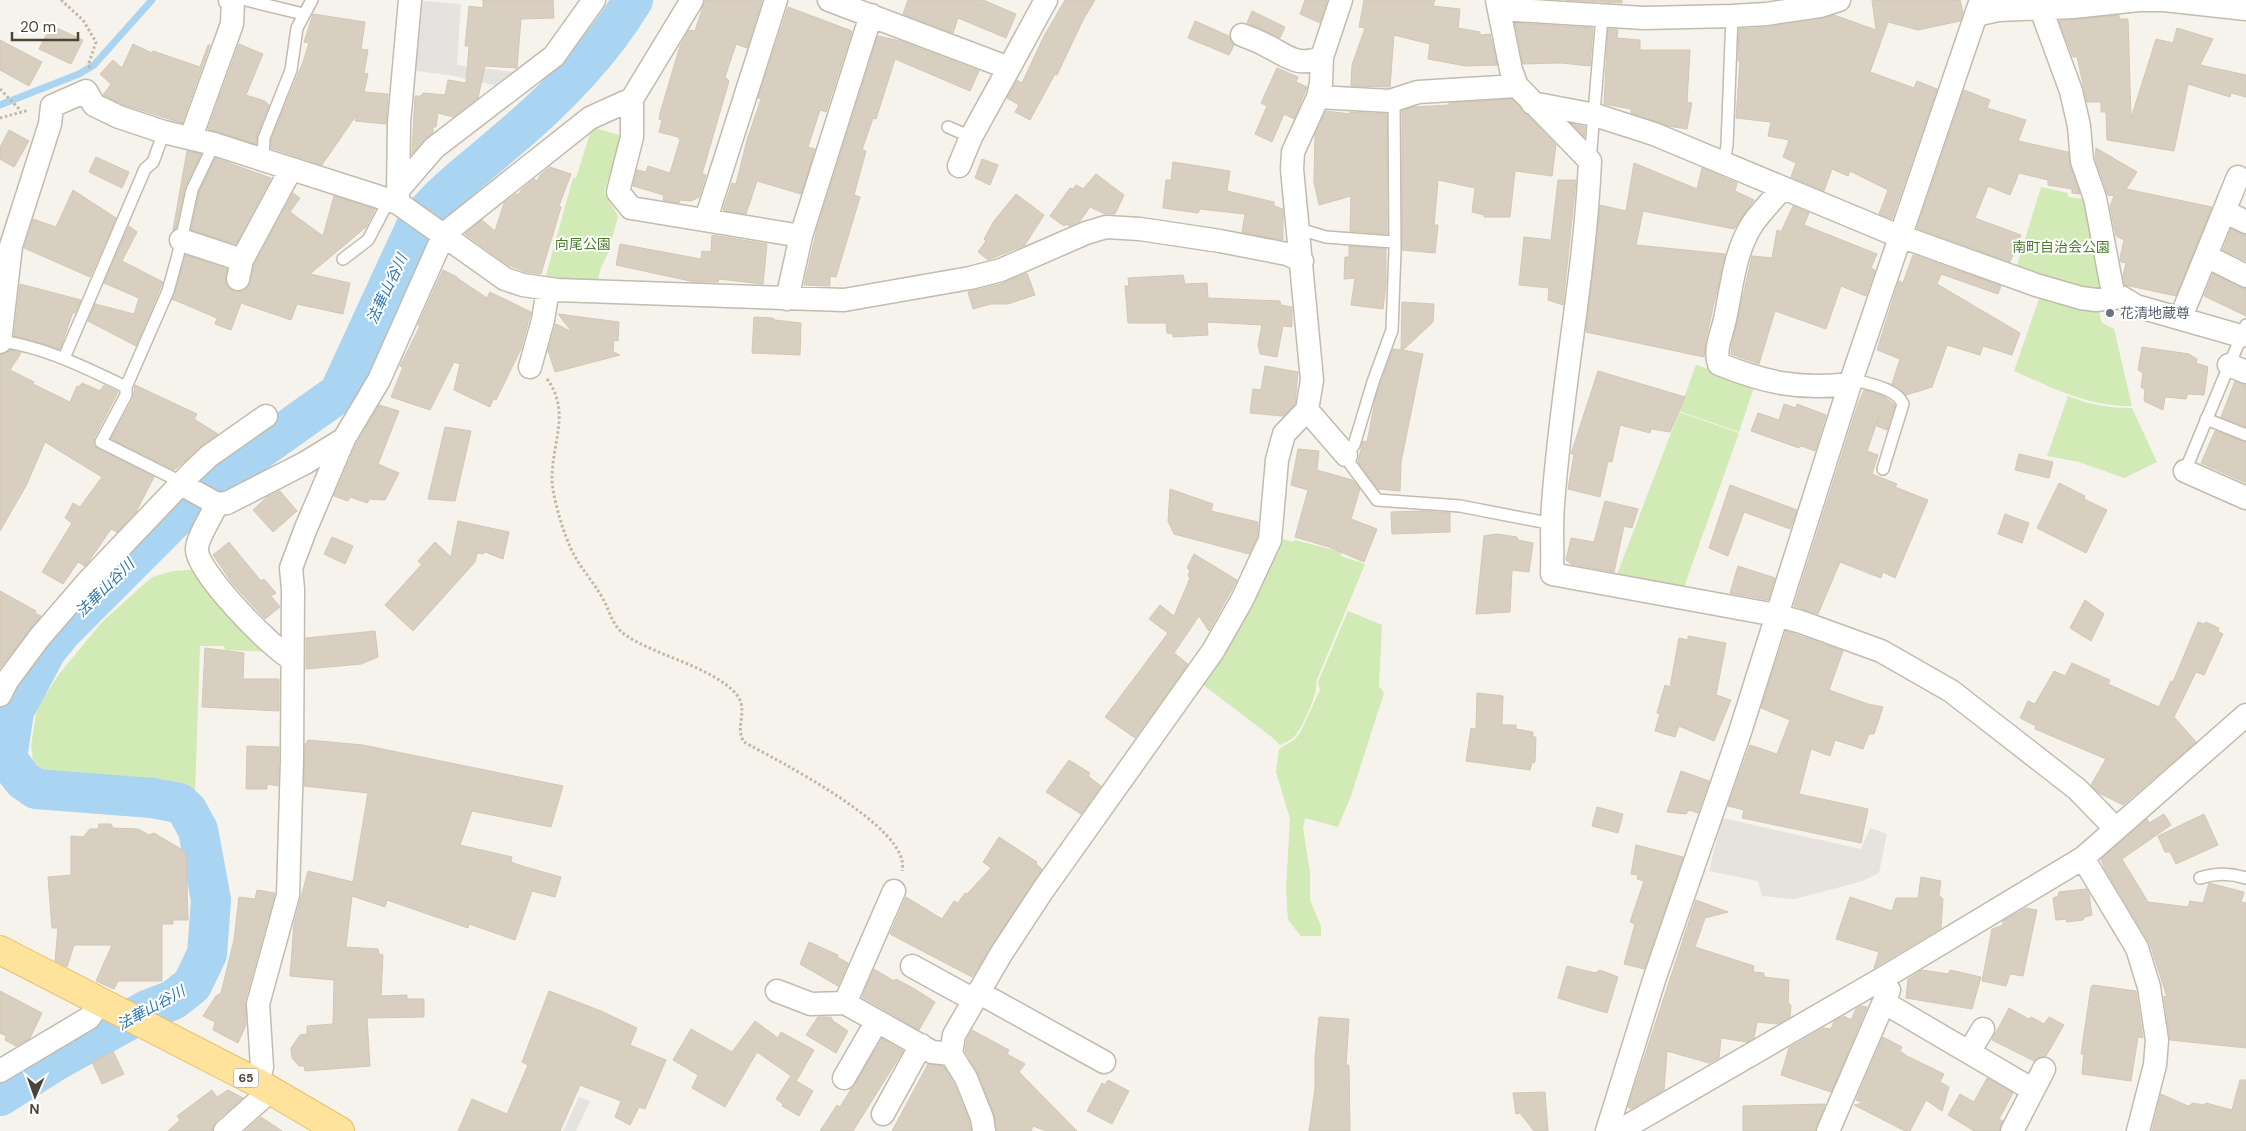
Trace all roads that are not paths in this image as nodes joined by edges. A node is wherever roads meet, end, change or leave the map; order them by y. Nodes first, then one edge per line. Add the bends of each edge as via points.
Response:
1 (237, 0) edge
2 (312, 0) edge
3 (410, 0) edge
4 (594, 0) edge
5 (692, 0) edge
6 (776, 0) edge
7 (829, 0) edge
8 (1046, 0) edge
9 (1341, 0) edge
10 (1838, 0) edge
11 (1498, 4) edge
12 (2037, 4) edge
13 (1978, 7) edge
14 (2246, 9) edge
15 (303, 14) junction
16 (871, 15) junction
17 (1602, 16) junction
18 (1732, 16) junction
19 (1242, 35) dead end
20 (1322, 57) junction
21 (1008, 68) junction
22 (1517, 86) junction
23 (1318, 97) junction
24 (632, 99) junction
25 (1394, 100) junction
26 (1532, 103) junction
27 (1595, 114) junction
28 (948, 127) dead end
29 (164, 132) junction
30 (971, 136) junction
31 (191, 137) junction
32 (214, 144) junction
33 (263, 160) junction
34 (1590, 161) junction
35 (1724, 162) junction
36 (959, 166) dead end
37 (291, 169) junction
38 (2238, 177) dead end
39 (1783, 188) junction
40 (395, 198) junction
41 (2224, 211) junction
42 (706, 219) junction
43 (2246, 222) edge
44 (1299, 229) junction
45 (444, 234) junction
46 (801, 236) junction
47 (1900, 236) junction
48 (181, 240) junction
49 (1393, 242) junction
50 (2206, 256) junction
51 (343, 259) dead end
52 (1302, 261) junction
53 (2246, 276) edge
54 (548, 288) junction
55 (2114, 298) junction
56 (787, 299) junction
57 (2182, 318) junction
58 (2244, 330) edge
59 (0, 342) edge
60 (64, 358) junction
61 (530, 365) road end
62 (2237, 369) edge
63 (1851, 382) junction
64 (126, 387) junction
65 (1308, 410) junction
66 (266, 416) dead end
67 (2206, 419) junction
68 (2246, 435) edge
69 (344, 439) junction
70 (1346, 455) junction
71 (1883, 470) dead end
72 (2184, 470) joint
73 (181, 484) junction
74 (2246, 498) edge
75 (217, 504) junction
76 (1553, 524) junction
77 (1776, 615) junction
78 (292, 659) junction
79 (0, 695) edge
80 (2246, 715) edge
81 (2115, 828) junction
82 (2083, 858) junction
83 (2200, 878) dead end
84 (2246, 878) edge
85 (894, 891) road end
86 (0, 950) edge
87 (912, 966) dead end
88 (1890, 974) junction
89 (777, 991) dead end
90 (976, 996) junction
91 (845, 1003) junction
92 (1884, 1003) junction
93 (110, 1008) junction
94 (877, 1021) junction
95 (1983, 1029) dead end
96 (921, 1045) junction
97 (1969, 1052) junction
98 (951, 1054) junction
99 (1104, 1062) dead end
100 (2044, 1069) dead end
101 (0, 1071) edge
102 (844, 1078) dead end
103 (264, 1088) junction
104 (2033, 1090) junction
105 (883, 1114) dead end
106 (989, 1129) edge
107 (1834, 1129) edge
108 (225, 1131) edge
109 (340, 1131) edge
110 (1607, 1131) edge
111 (1619, 1131) edge
112 (2012, 1131) edge
113 (2138, 1131) edge

1 - 15 lane
1 - 31 street via 232,24
2 - 15 lane
3 - 40 street
4 - 40 street via 554,56 434,148
5 - 24 street
6 - 42 street
7 - 16 street
8 - 21 street
9 - 20 street
10 - 18 street via 1820,6
11 - 17 street
11 - 22 street
12 - 13 street via 1998,10
12 - 14 street via 2164,0
12 - 55 street via 2071,91 2079,126 2082,162 2095,198
13 - 47 street
15 - 33 lane via 291,70 264,138
16 - 21 street
16 - 46 street
17 - 18 street
17 - 27 lane
18 - 35 lane
19 - 20 street via 1286,58 1312,62
20 - 23 street
21 - 30 street
22 - 25 street via 1418,92
22 - 26 street
23 - 25 street
23 - 44 street via 1293,152
24 - 42 street via 632,137 618,192 631,208
24 - 45 street via 590,118
25 - 49 lane
26 - 27 street
26 - 34 street
27 - 34 lane
27 - 35 street
28 - 30 lane
29 - 31 street
29 - 59 street via 94,105 86,91 52,106 50,124 10,246
29 - 60 lane
30 - 36 street
31 - 32 street
32 - 33 street
32 - 48 lane via 192,190
33 - 37 street
34 - 76 street via 1587,227 1567,370
35 - 39 street
37 - 40 street
37 - 48 street via 240,269
38 - 41 street
39 - 47 street
39 - 63 street via 1753,224 1742,244 1718,344 1719,364 1748,376 1798,387
40 - 45 street
40 - 51 lane via 368,240
41 - 43 street
41 - 50 street
42 - 46 street
44 - 49 lane via 1326,237
44 - 52 street
45 - 54 street via 505,279
45 - 69 street via 379,380
46 - 56 street
47 - 55 street via 2060,292 2096,300
47 - 63 street
48 - 64 lane via 168,291
49 - 70 lane via 1392,330 1354,445
50 - 53 street
50 - 57 street
52 - 56 street via 1287,254 1220,241 1106,227 1086,232 1000,270 970,278 844,300
52 - 65 street via 1312,380
54 - 56 street
54 - 61 street
55 - 57 street
57 - 58 street
58 - 62 lane
59 - 60 lane
60 - 64 lane
62 - 67 lane
63 - 71 lane via 1890,392 1900,397 1903,404
63 - 77 street
64 - 73 lane via 126,395 101,442
65 - 70 street
65 - 90 street via 1284,434 1276,460 1270,540 1218,643 1043,890
66 - 73 street via 209,456
67 - 68 lane
67 - 72 lane
69 - 75 street via 238,498
69 - 78 street via 291,568
70 - 76 lane via 1377,500 1460,506
72 - 74 street
73 - 75 street
73 - 79 street via 39,638
75 - 78 street via 198,543 199,561 270,644
76 - 77 street via 1552,574
77 - 81 street via 1882,651 1951,691 2077,789
77 - 110 street
78 - 103 street via 288,895 258,1004
80 - 81 street
81 - 82 street
82 - 88 street
82 - 113 street via 2137,948 2151,996 2157,1040 2155,1066
83 - 84 lane via 2211,874
85 - 91 street
86 - 93 main road, 65
87 - 90 street
88 - 92 street via 1889,994
88 - 111 street
89 - 91 street via 811,1004
90 - 98 street via 954,1035
90 - 99 street
91 - 94 street
92 - 97 street
92 - 107 street
93 - 101 street
93 - 103 main road, 65
94 - 96 street
94 - 102 street
95 - 97 street
96 - 98 street via 932,1052
96 - 105 street
97 - 104 street
98 - 106 street via 966,1078
100 - 104 street
103 - 108 street
103 - 109 main road, 65
104 - 112 street

